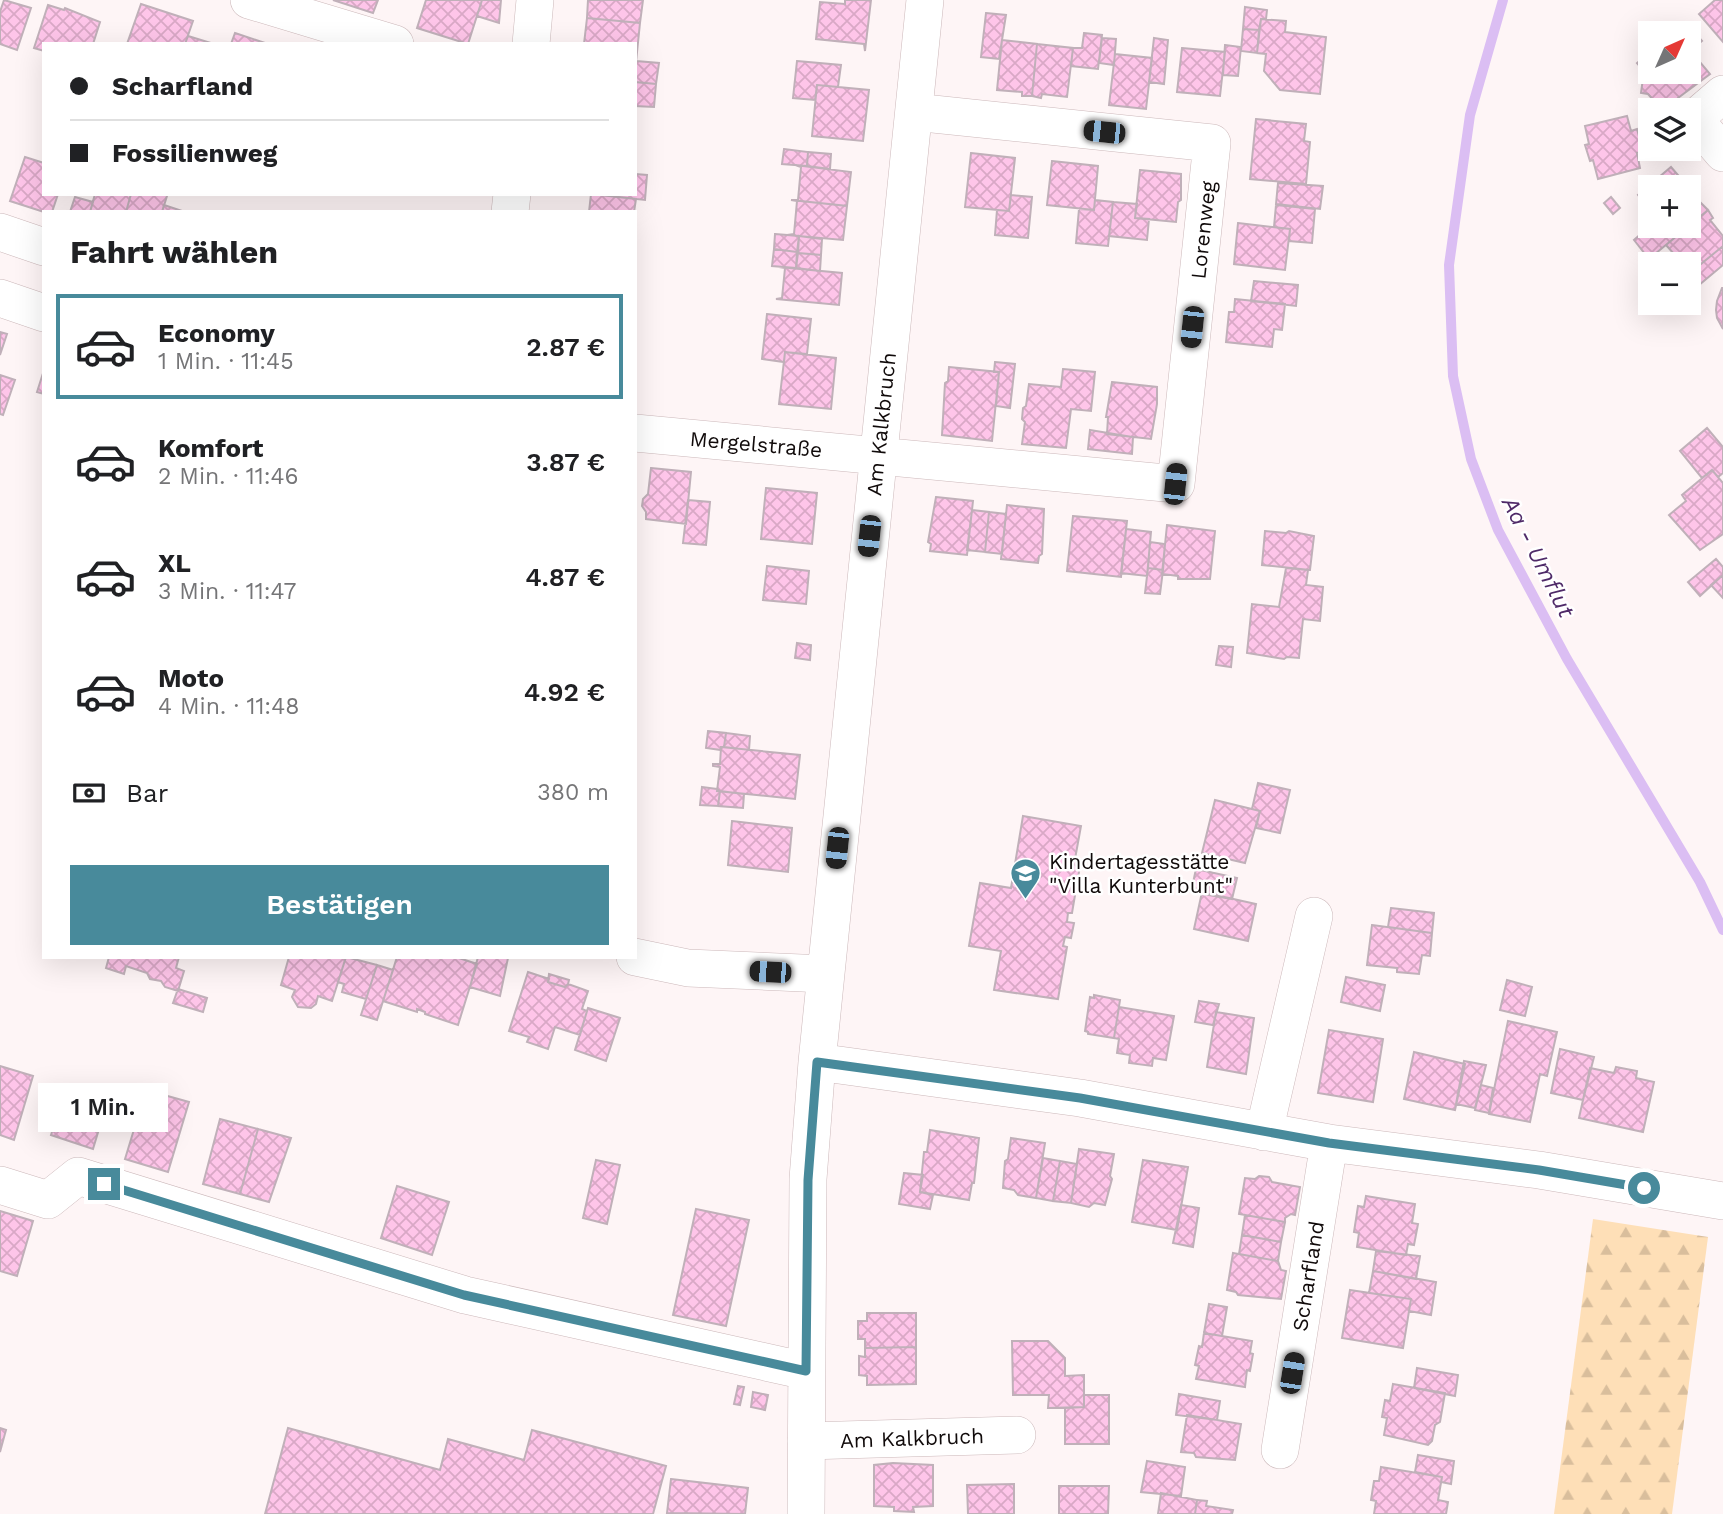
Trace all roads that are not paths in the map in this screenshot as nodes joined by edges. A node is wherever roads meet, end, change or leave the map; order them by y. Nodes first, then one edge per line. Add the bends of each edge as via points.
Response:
1 (249, 0) edge
2 (535, 0) edge
3 (925, 0) edge
4 (388, 42) edge
5 (531, 42) edge
6 (1723, 94) edge
7 (914, 112) junction
8 (1723, 153) edge
9 (0, 232) edge
10 (42, 246) edge
11 (0, 298) edge
12 (42, 312) edge
13 (637, 433) edge
14 (877, 456) junction
15 (1314, 916) dead end
16 (637, 957) edge
17 (824, 974) junction
18 (817, 1062) junction
19 (1264, 1132) junction
20 (1329, 1143) junction
21 (0, 1185) edge
22 (1723, 1201) edge
23 (806, 1371) junction
24 (1017, 1435) dead end
25 (806, 1441) junction
26 (1280, 1450) dead end
27 (806, 1514) edge

1 - 4 street
2 - 5 street
3 - 7 street, Am Kalkbruch
6 - 8 street via 1694,119
7 - 14 street, Am Kalkbruch
7 - 14 street, Lorenweg via 1212,143 1211,157 1175,484
9 - 10 street
11 - 12 street
13 - 14 street, Mergelstraße
14 - 17 street, Am Kalkbruch
15 - 19 street
16 - 17 street via 688,968
17 - 18 street, Am Kalkbruch
18 - 19 street via 1080,1098
18 - 23 street, Am Kalkbruch via 808,1180
19 - 20 street
20 - 22 street via 1539,1170
20 - 26 street, Scharfland
21 - 23 street via 48,1200 78,1176 464,1295
23 - 25 street, Am Kalkbruch
24 - 25 street, Am Kalkbruch
25 - 27 street, Am Kalkbruch

